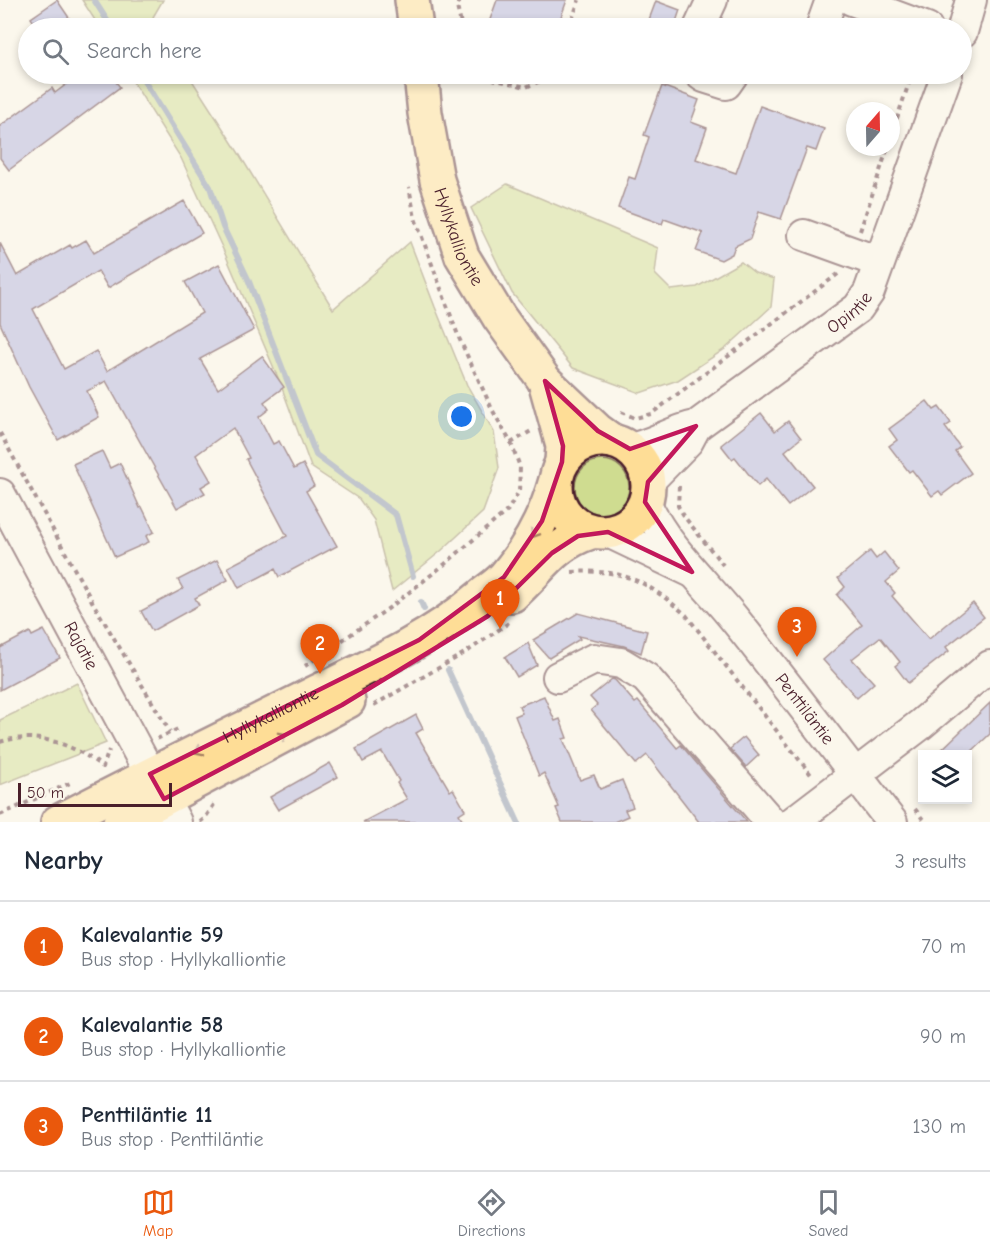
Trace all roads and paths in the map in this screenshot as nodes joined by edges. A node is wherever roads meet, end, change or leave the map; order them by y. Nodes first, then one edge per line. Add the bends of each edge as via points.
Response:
1 (412, 0) edge
2 (459, 0) edge
3 (579, 0) edge
4 (712, 0) edge
5 (831, 0) edge
6 (852, 0) edge
7 (971, 0) edge
8 (981, 0) edge
9 (990, 3) edge
10 (415, 18) edge
11 (460, 18) edge
12 (573, 18) edge
13 (704, 18) edge
14 (825, 18) edge
15 (900, 18) edge
16 (966, 18) edge
17 (423, 84) edge
18 (513, 84) edge
19 (533, 84) edge
20 (909, 84) edge
21 (943, 84) edge
22 (900, 109) edge
23 (886, 156) edge
24 (804, 235) dead end
25 (866, 257) junction
26 (545, 381) junction
27 (555, 418) junction
28 (0, 433) edge
29 (618, 433) junction
30 (664, 435) junction
31 (559, 471) junction
32 (647, 492) junction
33 (0, 494) edge
34 (508, 510) junction
35 (599, 532) junction
36 (555, 560) junction
37 (692, 572) junction
38 (730, 573) dead end
39 (516, 618) dead end
40 (990, 666) edge
41 (303, 667) dead end
42 (558, 677) dead end
43 (368, 708) dead end
44 (188, 724) dead end
45 (170, 732) junction
46 (156, 739) dead end
47 (0, 741) edge
48 (113, 761) dead end
49 (103, 766) junction
50 (94, 771) dead end
51 (856, 775) junction
52 (77, 781) dead end
53 (828, 797) junction
54 (163, 798) edge
55 (0, 815) edge
56 (58, 822) edge
57 (120, 822) edge
58 (771, 822) edge
59 (793, 822) edge
60 (892, 822) edge

1 - 10 main road
2 - 11 path
3 - 12 path
4 - 13 street
5 - 14 street
6 - 15 street
7 - 16 street
8 - 9 street
17 - 26 main road, Hyllykalliontie via 437,180 462,256
18 - 19 path
20 - 22 path
21 - 25 street, Opintie
23 - 25 path
24 - 25 street
25 - 30 path via 846,266 823,286
25 - 30 street, Opintie via 868,292 858,308 696,426
26 - 27 main road, Hyllykalliontie
26 - 29 main road, Hyllykalliontie via 598,431
27 - 31 main road, Hyllykalliontie via 562,446
27 - 34 path via 511,443 520,467 519,491
28 - 45 path via 93,603
29 - 30 street, Opintie via 646,446
29 - 30 path via 635,418
29 - 31 main road via 575,448
29 - 32 main road via 642,464
30 - 32 street
30 - 38 path via 683,462 678,506
31 - 35 main road via 556,497 564,513 576,524
31 -> 36 main road, Hyllykalliontie via 550,503
32 - 35 main road via 637,516 624,527
32 - 37 street, Penttiläntie via 654,520
33 - 54 street, Rajatie
34 - 36 path
34 - 41 path via 389,608
35 - 36 main road, Hyllykalliontie via 566,542
35 - 37 street, Penttiläntie
36 - 53 path via 627,576 661,594 686,615
36 - 54 main road, Hyllykalliontie via 504,577 469,607 419,640 333,685
37 - 51 street, Penttiläntie via 734,619
39 - 43 path via 468,651
40 - 51 street
42 - 58 street via 594,659 621,663 646,678
44 - 45 path
45 - 46 path
47 - 49 path via 25,737 58,742
48 - 49 path
49 - 50 path
51 - 53 street
51 - 60 street, Penttiläntie
52 - 55 path
53 - 59 street
54 - 56 main road, Hyllykalliontie
54 - 57 main road, Hyllykalliontie

